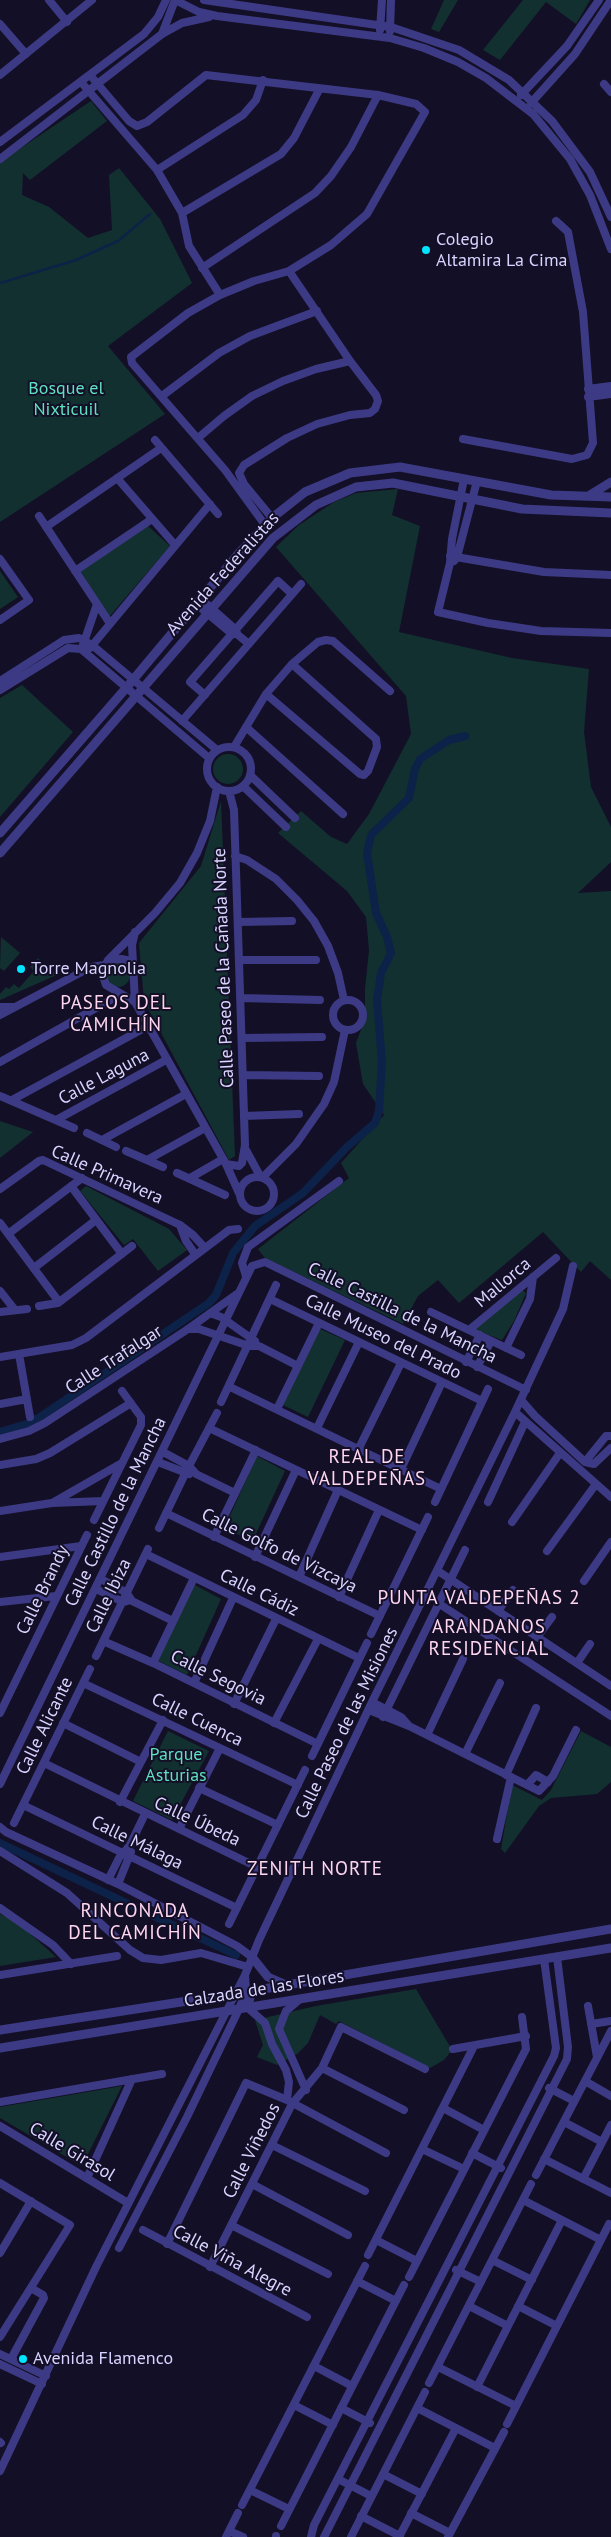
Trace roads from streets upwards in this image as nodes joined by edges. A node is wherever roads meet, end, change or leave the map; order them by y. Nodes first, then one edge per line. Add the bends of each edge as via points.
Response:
1 (49, 0) edge
2 (92, 0) edge
3 (166, 0) edge
4 (175, 0) edge
5 (204, 0) edge
6 (382, 0) edge
7 (391, 0) edge
8 (599, 0) edge
9 (610, 5) edge
10 (217, 16) junction
11 (67, 22) junction
12 (0, 24) edge
13 (381, 25) junction
14 (391, 27) junction
15 (162, 34) junction
16 (380, 37) junction
17 (390, 38) junction
18 (26, 54) junction
19 (0, 75) edge
20 (90, 75) junction
21 (263, 80) junction
22 (81, 82) junction
23 (98, 84) junction
24 (604, 84) dead end
25 (319, 90) junction
26 (89, 91) junction
27 (611, 92) edge
28 (524, 93) junction
29 (378, 95) junction
30 (516, 100) junction
31 (112, 101) junction
32 (533, 101) junction
33 (104, 108) junction
34 (526, 108) junction
35 (137, 126) junction
36 (0, 142) edge
37 (134, 144) junction
38 (0, 159) edge
39 (157, 170) junction
40 (182, 213) junction
41 (611, 217) edge
42 (556, 221) dead end
43 (611, 249) edge
44 (202, 268) junction
45 (289, 271) junction
46 (220, 296) junction
47 (317, 312) junction
48 (350, 361) junction
49 (611, 386) edge
50 (601, 391) junction
51 (588, 393) junction
52 (611, 394) edge
53 (162, 396) junction
54 (198, 438) junction
55 (463, 439) dead end
56 (155, 440) dead end
57 (161, 448) junction
58 (117, 478) junction
59 (464, 479) junction
60 (477, 481) junction
61 (611, 482) edge
62 (460, 496) junction
63 (584, 497) junction
64 (611, 497) edge
65 (472, 498) junction
66 (259, 502) junction
67 (210, 504) junction
68 (252, 508) junction
69 (457, 512) junction
70 (611, 513) edge
71 (218, 514) dead end
72 (468, 514) junction
73 (39, 516) dead end
74 (152, 519) junction
75 (269, 521) junction
76 (46, 527) junction
77 (175, 545) junction
78 (0, 559) edge
79 (452, 559) junction
80 (75, 571) junction
81 (611, 575) edge
82 (301, 584) dead end
83 (292, 594) junction
84 (198, 602) junction
85 (97, 604) junction
86 (210, 612) junction
87 (0, 620) edge
88 (109, 622) junction
89 (235, 633) junction
90 (611, 633) edge
91 (88, 642) junction
92 (248, 644) junction
93 (84, 651) junction
94 (292, 664) junction
95 (0, 681) edge
96 (130, 684) junction
97 (0, 690) edge
98 (390, 691) dead end
99 (140, 692) junction
100 (266, 694) junction
101 (205, 695) junction
102 (182, 721) junction
103 (246, 727) junction
104 (234, 748) junction
105 (217, 750) junction
106 (209, 758) junction
107 (250, 775) junction
108 (242, 786) junction
109 (217, 787) junction
110 (229, 791) junction
111 (343, 814) dead end
112 (295, 818) dead end
113 (286, 827) dead end
114 (0, 832) edge
115 (11, 840) junction
116 (0, 853) edge
117 (235, 856) junction
118 (292, 921) dead end
119 (238, 922) junction
120 (136, 932) junction
121 (239, 960) junction
122 (316, 960) dead end
123 (132, 961) junction
124 (106, 963) junction
125 (120, 994) junction
126 (241, 998) junction
127 (320, 1000) dead end
128 (344, 1000) junction
129 (135, 1002) junction
130 (0, 1007) edge
131 (15, 1007) junction
132 (0, 1015) edge
133 (148, 1026) junction
134 (345, 1030) junction
135 (322, 1037) dead end
136 (242, 1038) junction
137 (166, 1060) junction
138 (0, 1062) edge
139 (243, 1075) junction
140 (319, 1076) dead end
141 (186, 1094) junction
142 (0, 1096) edge
143 (12, 1100) junction
144 (298, 1114) dead end
145 (244, 1116) junction
146 (56, 1120) junction
147 (74, 1128) dead end
148 (205, 1128) junction
149 (86, 1133) dead end
150 (102, 1140) junction
151 (245, 1145) junction
152 (116, 1147) dead end
153 (126, 1151) dead end
154 (147, 1160) junction
155 (224, 1161) junction
156 (163, 1167) dead end
157 (177, 1173) dead end
158 (261, 1176) junction
159 (82, 1178) junction
160 (190, 1178) junction
161 (339, 1181) dead end
162 (71, 1186) junction
163 (0, 1189) edge
164 (240, 1193) junction
165 (225, 1195) dead end
166 (96, 1220) junction
167 (0, 1223) edge
168 (180, 1225) junction
169 (238, 1229) dead end
170 (8, 1234) junction
171 (132, 1246) dead end
172 (204, 1247) junction
173 (122, 1254) junction
174 (196, 1254) junction
175 (556, 1258) dead end
176 (265, 1262) joint
177 (573, 1266) dead end
178 (34, 1268) junction
179 (246, 1276) junction
180 (533, 1277) junction
181 (276, 1285) dead end
182 (0, 1291) edge
183 (238, 1293) junction
184 (270, 1299) junction
185 (59, 1302) junction
186 (39, 1306) dead end
187 (27, 1309) dead end
188 (14, 1310) junction
189 (0, 1312) edge
190 (431, 1312) dead end
191 (210, 1313) junction
192 (224, 1321) junction
193 (319, 1323) junction
194 (188, 1329) junction
195 (469, 1330) junction
196 (480, 1335) junction
197 (217, 1336) junction
198 (253, 1338) junction
199 (491, 1341) junction
200 (359, 1342) junction
201 (249, 1346) junction
202 (259, 1346) junction
203 (506, 1348) junction
204 (19, 1354) junction
205 (521, 1355) dead end
206 (0, 1357) edge
207 (466, 1362) junction
208 (401, 1363) junction
209 (298, 1366) junction
210 (477, 1367) junction
211 (442, 1382) junction
212 (230, 1387) junction
213 (488, 1389) dead end
214 (526, 1390) junction
215 (122, 1391) dead end
216 (27, 1399) junction
217 (521, 1400) junction
218 (482, 1401) junction
219 (221, 1402) dead end
220 (131, 1403) junction
221 (0, 1404) edge
222 (277, 1409) junction
223 (515, 1412) junction
224 (217, 1413) dead end
225 (30, 1417) dead end
226 (525, 1422) junction
227 (209, 1428) junction
228 (317, 1428) junction
229 (611, 1436) edge
230 (0, 1439) edge
231 (359, 1448) junction
232 (611, 1448) edge
233 (256, 1450) junction
234 (162, 1452) junction
235 (560, 1453) junction
236 (122, 1462) junction
237 (158, 1462) junction
238 (586, 1462) junction
239 (0, 1465) edge
240 (189, 1466) junction
241 (401, 1469) junction
242 (296, 1470) junction
243 (186, 1474) junction
244 (196, 1474) junction
245 (596, 1484) junction
246 (441, 1489) junction
247 (338, 1490) junction
248 (476, 1490) junction
249 (235, 1493) junction
250 (611, 1497) edge
251 (103, 1501) junction
252 (435, 1502) dead end
253 (52, 1503) junction
254 (380, 1510) junction
255 (0, 1511) edge
256 (166, 1513) junction
257 (428, 1517) dead end
258 (94, 1520) dead end
259 (512, 1522) dead end
260 (159, 1528) dead end
261 (422, 1530) junction
262 (87, 1535) dead end
263 (214, 1537) junction
264 (611, 1542) edge
265 (81, 1546) junction
266 (465, 1550) dead end
267 (147, 1552) joint
268 (548, 1552) dead end
269 (0, 1557) edge
270 (255, 1557) junction
271 (438, 1571) junction
272 (299, 1577) junction
273 (194, 1578) junction
274 (101, 1579) junction
275 (450, 1579) junction
276 (584, 1581) dead end
277 (96, 1589) junction
278 (513, 1590) dead end
279 (127, 1593) junction
280 (56, 1596) junction
281 (339, 1597) junction
282 (233, 1598) junction
283 (132, 1600) junction
284 (122, 1602) junction
285 (1, 1603) edge
286 (438, 1604) junction
287 (498, 1611) junction
288 (380, 1616) junction
289 (552, 1617) dead end
290 (276, 1618) junction
291 (173, 1622) junction
292 (371, 1634) dead end
293 (537, 1637) junction
294 (318, 1639) junction
295 (103, 1641) junction
296 (367, 1643) dead end
297 (590, 1644) dead end
298 (96, 1656) dead end
299 (359, 1658) junction
300 (463, 1659) dead end
301 (152, 1663) junction
302 (577, 1664) junction
303 (90, 1669) dead end
304 (83, 1683) junction
305 (194, 1683) junction
306 (500, 1683) dead end
307 (611, 1686) edge
308 (234, 1704) junction
309 (370, 1706) junction
310 (536, 1708) dead end
311 (387, 1709) junction
312 (0, 1712) edge
313 (610, 1714) edge
314 (383, 1717) junction
315 (163, 1720) junction
316 (63, 1723) junction
317 (274, 1723) junction
318 (409, 1726) junction
319 (576, 1730) dead end
320 (427, 1735) junction
321 (318, 1744) junction
322 (220, 1748) junction
323 (465, 1754) junction
324 (312, 1756) dead end
325 (141, 1762) junction
326 (44, 1763) junction
327 (305, 1770) dead end
328 (508, 1776) junction
329 (548, 1782) junction
330 (0, 1784) edge
331 (298, 1785) junction
332 (528, 1785) junction
333 (199, 1788) junction
334 (120, 1802) junction
335 (23, 1805) junction
336 (146, 1814) junction
337 (14, 1823) dead end
338 (278, 1825) junction
339 (0, 1827) edge
340 (179, 1829) junction
341 (497, 1839) dead end
342 (130, 1845) junction
343 (0, 1851) edge
344 (122, 1852) junction
345 (131, 1856) junction
346 (258, 1867) junction
347 (108, 1880) junction
348 (118, 1884) junction
349 (0, 1908) edge
350 (237, 1908) junction
351 (229, 1924) dead end
352 (609, 1929) edge
353 (501, 1948) junction
354 (611, 1948) edge
355 (117, 1956) dead end
356 (252, 1957) junction
357 (557, 1957) junction
358 (544, 1959) junction
359 (71, 1964) junction
360 (504, 1965) junction
361 (246, 1971) junction
362 (0, 1975) edge
363 (318, 1978) junction
364 (284, 1985) junction
365 (249, 1991) junction
366 (235, 1992) junction
367 (321, 1997) junction
368 (299, 2000) junction
369 (588, 2006) dead end
370 (243, 2009) junction
371 (225, 2011) junction
372 (522, 2017) dead end
373 (281, 2021) junction
374 (611, 2021) edge
375 (265, 2023) junction
376 (591, 2024) junction
377 (0, 2030) edge
378 (611, 2031) edge
379 (526, 2036) junction
380 (474, 2046) junction
381 (0, 2048) edge
382 (454, 2049) dead end
383 (597, 2057) junction
384 (322, 2068) junction
385 (425, 2069) dead end
386 (162, 2074) dead end
387 (132, 2079) junction
388 (301, 2080) junction
389 (585, 2081) junction
390 (289, 2082) junction
391 (540, 2084) junction
392 (306, 2090) junction
393 (551, 2090) junction
394 (611, 2096) edge
395 (574, 2101) junction
396 (0, 2102) edge
397 (290, 2102) junction
398 (443, 2108) junction
399 (404, 2110) dead end
400 (176, 2112) junction
401 (187, 2117) junction
402 (564, 2122) junction
403 (611, 2125) edge
404 (0, 2126) edge
405 (484, 2130) junction
406 (602, 2142) junction
407 (272, 2145) junction
408 (422, 2148) junction
409 (386, 2153) dead end
410 (472, 2153) junction
411 (544, 2159) junction
412 (498, 2166) junction
413 (464, 2169) junction
414 (509, 2172) junction
415 (536, 2175) dead end
416 (86, 2178) junction
417 (583, 2179) junction
418 (0, 2184) edge
419 (252, 2184) junction
420 (531, 2184) dead end
421 (365, 2191) dead end
422 (611, 2193) edge
423 (523, 2200) junction
424 (31, 2201) junction
425 (128, 2203) junction
426 (562, 2220) junction
427 (609, 2224) dead end
428 (231, 2225) junction
429 (143, 2230) dead end
430 (348, 2235) dead end
431 (376, 2240) junction
432 (601, 2240) junction
433 (166, 2244) junction
434 (119, 2248) dead end
435 (0, 2253) edge
436 (368, 2255) dead end
437 (492, 2260) junction
438 (417, 2261) junction
439 (365, 2266) dead end
440 (447, 2266) junction
441 (210, 2267) junction
442 (458, 2271) junction
443 (328, 2274) dead end
444 (409, 2277) dead end
445 (532, 2280) junction
446 (358, 2281) junction
447 (481, 2282) junction
448 (404, 2285) dead end
449 (31, 2288) junction
450 (396, 2301) junction
451 (469, 2306) junction
452 (518, 2306) junction
453 (307, 2317) dead end
454 (508, 2326) junction
455 (557, 2326) junction
456 (0, 2337) edge
457 (0, 2354) edge
458 (11, 2359) junction
459 (314, 2366) junction
460 (438, 2367) junction
461 (1, 2368) edge
462 (46, 2376) junction
463 (430, 2383) dead end
464 (42, 2384) junction
465 (352, 2386) junction
466 (477, 2387) junction
467 (425, 2392) dead end
468 (294, 2405) junction
469 (516, 2406) junction
470 (341, 2408) junction
471 (417, 2408) junction
472 (367, 2422) junction
473 (333, 2425) junction
474 (378, 2427) junction
475 (456, 2428) junction
476 (495, 2448) junction
477 (0, 2471) edge
478 (383, 2474) junction
479 (338, 2480) junction
480 (349, 2485) junction
481 (250, 2490) junction
482 (422, 2494) junction
483 (371, 2496) junction
484 (242, 2505) dead end
485 (289, 2510) junction
486 (238, 2513) dead end
487 (411, 2513) junction
488 (361, 2516) junction
489 (281, 2526) dead end
490 (228, 2534) edge
491 (449, 2535) edge
492 (399, 2536) edge
493 (243, 2537) edge
494 (311, 2537) edge
495 (324, 2537) edge
496 (351, 2537) edge

1 - 11 street
2 - 11 street
3 - 20 street via 151,27
4 - 10 street via 199,12
4 - 15 street
5 - 13 street
6 - 13 street
7 - 14 street
8 - 9 street
8 - 28 street via 567,46
9 - 32 street via 575,54
10 - 15 street via 194,19
10 - 16 street
11 - 18 street
12 - 18 street
13 - 14 street
13 - 16 street
14 - 17 street
14 - 28 street via 460,50
15 - 23 street
16 - 17 street
17 - 30 street via 458,62
18 - 19 street
20 - 22 street
20 - 23 street
21 - 25 street
21 - 35 street via 206,75 147,122
21 - 39 street via 256,100 243,115
22 - 26 street
22 - 36 street
23 - 26 street
23 - 31 street
24 - 27 street
25 - 29 street
25 - 40 street via 294,138 281,154
26 - 33 street
26 - 38 street
28 - 30 street
28 - 32 street
29 - 44 street via 351,147 332,176 315,193
29 - 45 street via 416,104 425,112 423,118 367,214 331,245
30 - 34 street
31 - 33 street
31 - 35 street
32 - 34 street
32 - 41 street via 578,153
33 - 37 street
34 - 43 street via 556,141 576,170 600,215
35 - 37 street
37 - 39 street
39 - 40 street
40 - 44 street via 188,246
42 - 51 street via 568,232 572,250 583,312
44 - 46 street
45 - 46 street via 254,281
45 - 47 street
46 - 53 street via 188,313 132,354 132,363
47 - 48 street
47 - 53 street via 250,336 190,373
48 - 54 street via 308,372 252,396
48 - 66 street via 376,395 375,409 370,413 318,424 287,438 244,465 239,473
49 - 50 street
50 - 51 street
50 - 52 street
51 - 55 street via 593,443 587,455 572,459
53 - 54 street
54 - 68 street
56 - 57 street
57 - 58 street
57 - 67 street
58 - 74 street
58 - 76 street
59 - 60 street, Avenida Federalistas
59 - 62 street
59 - 75 street, Avenida Federalistas via 400,467 350,473 305,492
60 - 63 street, Avenida Federalistas via 550,495
60 - 65 street
61 - 63 street
62 - 65 street, Avenida Federalistas
62 - 69 street
62 - 86 street, Avenida Federalistas via 393,483 356,487 336,494 296,518 273,538
63 - 64 street, Avenida Federalistas
65 - 70 street, Avenida Federalistas via 522,509
65 - 72 street
66 - 68 street
66 - 75 street
67 - 71 street
67 - 77 street
68 - 75 street
69 - 72 street
69 - 79 street
72 - 79 street
73 - 76 street
74 - 77 street
74 - 80 street
75 - 84 street, Avenida Federalistas
76 - 80 street
77 - 88 street
78 - 87 street via 29,600
79 - 81 street via 544,572
79 - 90 street via 438,612 541,631
80 - 85 street
82 - 83 street
83 - 89 street via 278,581
83 - 92 street
84 - 86 street
84 - 96 street, Avenida Federalistas
85 - 88 street
85 - 91 street
86 - 89 street
86 - 99 street, Avenida Federalistas
88 - 91 street
89 - 92 street
89 - 101 street via 190,682
91 - 93 street
91 - 95 street via 72,638 64,640
91 - 96 street
92 - 101 street
93 - 96 street
93 - 97 street via 68,648
94 - 98 street via 318,642 332,641
94 - 100 street
94 - 100 street via 376,739 377,747 368,771 360,774
96 - 99 street
96 - 114 street, Avenida Federalistas
99 - 102 street
99 - 106 street
99 - 115 street, Avenida Federalistas
100 - 103 street
101 - 102 street
102 - 105 street
103 - 104 street
103 - 111 street
104 - 105 street
104 - 107 street via 248,758
105 - 106 street
106 - 109 street via 207,774
107 - 108 street
107 - 112 street
108 - 110 street
108 - 113 street
109 - 110 street
109 - 120 street via 210,821 197,853 180,883
110 - 117 street, Calle Paseo de la Cañada Norte via 234,810
114 - 115 street
115 - 116 street, Avenida Federalistas
117 - 119 street, Calle Paseo de la Cañada Norte
117 - 128 street via 276,879 308,914 328,946
118 - 119 street
119 - 121 street, Calle Paseo de la Cañada Norte
120 - 123 street
120 - 124 street
121 - 122 street
121 - 126 street, Calle Paseo de la Cañada Norte
123 - 124 street via 121,959
123 - 129 street
124 - 125 street via 102,979
124 - 131 street
125 - 129 street
125 - 138 street
126 - 127 street
126 - 136 street, Calle Paseo de la Cañada Norte
128 - 134 street via 333,1012 336,1024
128 - 134 street via 356,1002 363,1011 357,1027
129 - 133 street
130 - 131 street
131 - 132 street
133 - 137 street
133 - 143 street
134 - 158 street via 334,1082 324,1104 296,1144
135 - 136 street
136 - 139 street, Calle Paseo de la Cañada Norte
137 - 141 street
137 - 146 street, Calle Laguna
139 - 140 street
139 - 145 street, Calle Paseo de la Cañada Norte
141 - 148 street
141 - 150 street
142 - 143 street
143 - 146 street
144 - 145 street
145 - 151 street, Calle Paseo de la Cañada Norte
146 - 147 street
148 - 154 street
148 - 155 street
149 - 150 street
150 - 152 street
151 - 155 street, Calle Paseo de la Cañada Norte via 239,1166
151 - 158 street, Calle Paseo de la Cañada Norte
153 - 154 street
154 - 156 street
155 - 160 street
155 - 164 street
157 - 160 street
158 - 164 street via 246,1180
158 - 164 street via 269,1180 275,1191 268,1208 249,1209 241,1200
159 - 162 street
159 - 163 street, Calle Primavera via 43,1160
159 - 168 street, Calle Primavera
160 - 165 street
161 - 179 street via 248,1247 242,1263
162 - 166 street
162 - 170 street
166 - 173 street
166 - 178 street
167 - 170 street
168 - 172 street, Calle Primavera
168 - 174 street
169 - 172 street via 229,1230
170 - 178 street
171 - 173 street
172 - 174 street
173 - 185 street
174 - 204 street via 86,1338 72,1345
175 - 180 street, Mallorca
176 - 179 street, Calle Castillo de la Mancha via 252,1266
176 - 207 street, Calle Castilla de la Mancha
177 - 214 street, Calle Paseo de las Misiones via 563,1309
178 - 185 street
179 - 183 street, Calle Castillo de la Mancha
180 - 195 street, Mallorca
180 - 203 street via 530,1299
181 - 184 street
182 - 188 street
183 - 191 street, Calle Trafalgar
183 - 192 street, Calle Castillo de la Mancha
184 - 193 street, Calle Museo del Prado
184 - 198 street
185 - 186 street
187 - 188 street
188 - 189 street
190 - 195 street
191 - 192 street
191 - 194 street, Calle Trafalgar
192 - 197 street, Calle Castillo de la Mancha
192 - 198 street
193 - 200 street, Calle Museo del Prado
193 - 209 street
194 - 197 street
194 - 230 street, Calle Trafalgar via 45,1423
195 - 196 street
196 - 199 street
196 - 207 street
197 - 201 street
197 - 234 street, Calle Castillo de la Mancha
198 - 201 street
198 - 202 street
199 - 203 street
199 - 210 street
200 - 208 street, Calle Museo del Prado
200 - 228 street
201 - 202 street
201 - 212 street
202 - 209 street
203 - 205 street
204 - 206 street
204 - 216 street
207 - 210 street, Calle Castilla de la Mancha
208 - 211 street, Calle Museo del Prado
208 - 231 street
209 - 222 street
210 - 214 street, Calle Castilla de la Mancha
211 - 218 street, Calle Museo del Prado
211 - 241 street
212 - 219 street
212 - 222 street
213 - 218 street
214 - 217 street, Calle Paseo de las Misiones
215 - 220 street
216 - 221 street
216 - 225 street
217 - 223 street, Calle Paseo de las Misiones
217 - 238 street
218 - 246 street
220 - 236 street via 141,1417 141,1425
220 - 239 street via 50,1453 36,1459
222 - 228 street
223 - 226 street
223 - 248 street, Calle Paseo de las Misiones
224 - 227 street
226 - 235 street
226 - 248 street via 489,1499
227 - 233 street
227 - 240 street
228 - 231 street
229 - 238 street via 606,1436
231 - 241 street
232 - 238 street via 594,1464
233 - 242 street
233 - 249 street
234 - 237 street, Calle Castillo de la Mancha
234 - 240 street
235 - 245 street
235 - 259 street
236 - 251 street
236 - 253 street
237 - 243 street
237 - 274 street, Calle Castillo de la Mancha
240 - 244 street
241 - 246 street
242 - 247 street
242 - 270 street
243 - 244 street
243 - 256 street
244 - 249 street
245 - 250 street
245 - 268 street
246 - 252 street
247 - 254 street
247 - 272 street
248 - 271 street, Calle Paseo de las Misiones
249 - 263 street
251 - 253 street
251 - 258 street
253 - 255 street
254 - 261 street
254 - 281 street
256 - 260 street
256 - 263 street, Calle Golfo de Vizcaya
257 - 261 street
261 - 288 street
262 - 265 street, Calle Brandy
263 - 270 street, Calle Golfo de Vizcaya
264 - 276 street
265 - 269 street
265 - 280 street, Calle Brandy
266 - 275 street
267 - 273 street, Calle Cádiz
267 - 279 street, Calle Ibiza
270 - 272 street, Calle Golfo de Vizcaya
271 - 275 street
271 - 309 street, Calle Paseo de las Misiones
272 - 281 street, Calle Golfo de Vizcaya
273 - 282 street, Calle Cádiz
273 - 291 street
274 - 277 street, Calle Castillo de la Mancha
274 - 279 street
275 - 286 street
275 - 287 street
277 - 284 street
277 - 330 street, Calle Castillo de la Mancha
278 - 287 street
279 - 283 street
279 - 284 street, Calle Ibiza
280 - 285 street
280 - 312 street, Calle Brandy
281 - 288 street, Calle Golfo de Vizcaya
282 - 290 street, Calle Cádiz
282 - 305 street
283 - 284 street
283 - 291 street
284 - 295 street, Calle Ibiza
286 - 311 street
286 - 313 street
287 - 293 street
288 - 292 street
289 - 293 street
290 - 294 street, Calle Cádiz
290 - 308 street
291 - 301 street
293 - 302 street
294 - 299 street, Calle Cádiz
294 - 317 street
295 - 298 street, Calle Ibiza
295 - 301 street, Calle Segovia
296 - 299 street
297 - 302 street
299 - 321 street
300 - 320 street
301 - 305 street, Calle Segovia
302 - 307 street
303 - 304 street, Calle Alicante
304 - 315 street, Calle Cuenca
304 - 316 street, Calle Alicante
305 - 308 street, Calle Segovia
306 - 323 street
308 - 317 street, Calle Segovia
309 - 311 street
309 - 314 street
309 - 356 street, Calle Paseo de las Misiones
310 - 328 street
311 - 314 street
311 - 318 street
314 - 318 street
315 - 322 street, Calle Cuenca
315 - 325 street
316 - 325 street
316 - 326 street, Calle Alicante
317 - 321 street, Calle Segovia
318 - 320 street
319 - 329 street
320 - 323 street
321 - 324 street
322 - 331 street, Calle Cuenca
322 - 333 street
323 - 328 street
325 - 334 street
326 - 334 street, Calle Úbeda
326 - 335 street, Calle Alicante
327 - 331 street
328 - 332 street
328 - 341 street
329 - 332 street via 539,1791
329 - 332 street via 536,1775
331 - 338 street
333 - 338 street
333 - 340 street
334 - 336 street, Calle Úbeda
335 - 337 street, Calle Alicante
335 - 344 street, Calle Málaga
336 - 340 street, Calle Úbeda
336 - 342 street
338 - 346 street
339 - 347 street
340 - 346 street, Calle Úbeda
342 - 344 street
342 - 345 street
343 - 361 street via 67,1893 143,1958 161,1960 201,1953
344 - 345 street, Calle Málaga
344 - 347 street
345 - 348 street
345 - 350 street, Calle Málaga
346 - 350 street
347 - 348 street
348 - 356 street
349 - 359 street via 53,1945
350 - 351 street
352 - 353 street, Calzada de las Flores
352 - 354 street
353 - 360 street
353 - 363 street, Calzada de las Flores
354 - 357 street, Calzada de las Flores
355 - 359 street
356 - 361 street, Calle Paseo de las Misiones
356 - 364 street via 264,1972
357 - 358 street, Calzada de las Flores
357 - 393 street via 568,2053
358 - 360 street, Calzada de las Flores
358 - 391 street via 556,2048
359 - 362 street
360 - 367 street, Calzada de las Flores
361 - 365 street, Calle Paseo de las Misiones
361 - 366 street, Calle Paseo de las Misiones
363 - 364 street, Calzada de las Flores
363 - 367 street
364 - 365 street, Calzada de las Flores
365 - 366 street, Calzada de las Flores
365 - 370 street
366 - 371 street, Calle Paseo de las Misiones
366 - 377 street, Calzada de las Flores
367 - 368 street, Calzada de las Flores
368 - 370 street, Calzada de las Flores
368 - 373 street via 286,2011
369 - 376 street
370 - 371 street, Calzada de las Flores
370 - 375 street
370 - 401 street
371 - 381 street, Calzada de las Flores
371 - 400 street
372 - 379 street
373 - 375 street
373 - 388 street via 280,2033
374 - 376 street
375 - 390 street
376 - 383 street
378 - 383 street
379 - 380 street
379 - 405 street via 526,2049
380 - 382 street
380 - 398 street
383 - 389 street
384 - 385 street, Calle Viñedos via 341,2027
384 - 392 street, Calle Viñedos
384 - 399 street
386 - 387 street
387 - 396 street
387 - 416 street
388 - 390 street
388 - 392 street
389 - 394 street
389 - 395 street
390 - 397 street
391 - 393 street
391 - 412 street
392 - 397 street, Calle Viñedos
393 - 395 street
393 - 414 street
395 - 402 street
397 - 407 street, Calle Viñedos
397 - 409 street
397 - 433 street via 247,2082 243,2086
398 - 405 street
398 - 408 street
400 - 401 street
400 - 425 street
401 - 434 street
402 - 406 street
402 - 411 street
403 - 406 street
404 - 416 street, Calle Girasol
405 - 410 street
406 - 417 street
407 - 419 street, Calle Viñedos
407 - 421 street
408 - 413 street
408 - 431 street
410 - 412 street
410 - 413 street
411 - 415 street
411 - 417 street
412 - 414 street
412 - 440 street
413 - 438 street
414 - 442 street
416 - 425 street, Calle Girasol
417 - 422 street
418 - 424 street
419 - 428 street, Calle Viñedos
419 - 430 street
420 - 423 street
423 - 426 street
423 - 437 street
424 - 435 street
424 - 449 street via 70,2225
425 - 462 street
426 - 432 street
426 - 445 street
427 - 432 street
428 - 441 street, Calle Viñedos
428 - 443 street
429 - 433 street, Calle Viña Alegre
431 - 436 street
431 - 438 street
432 - 455 street
433 - 441 street, Calle Viña Alegre
437 - 445 street
437 - 447 street
438 - 444 street
439 - 446 street
440 - 442 street
440 - 472 street
441 - 453 street, Calle Viña Alegre
442 - 447 street
442 - 474 street
445 - 452 street
446 - 450 street
446 - 459 street
447 - 451 street
448 - 450 street
449 - 456 street
449 - 458 street via 44,2298
450 - 465 street
451 - 454 street
451 - 460 street
452 - 454 street
452 - 455 street
454 - 466 street
455 - 469 street
457 - 458 street
458 - 462 street
459 - 465 street
459 - 468 street
460 - 463 street
460 - 466 street
461 - 464 street
462 - 464 street
464 - 477 street
465 - 470 street
466 - 469 street
467 - 471 street
468 - 473 street
468 - 481 street
469 - 476 street
470 - 472 street
470 - 473 street
471 - 475 street
471 - 478 street
472 - 474 street
472 - 479 street
473 - 485 street
474 - 480 street
475 - 476 street
475 - 482 street
476 - 491 street
478 - 482 street
478 - 483 street
479 - 480 street
479 - 494 street
480 - 483 street
480 - 495 street
481 - 484 street
481 - 485 street
482 - 487 street
483 - 488 street
485 - 489 street
486 - 490 street
487 - 491 street
487 - 492 street
488 - 492 street
488 - 496 street
490 - 493 street

